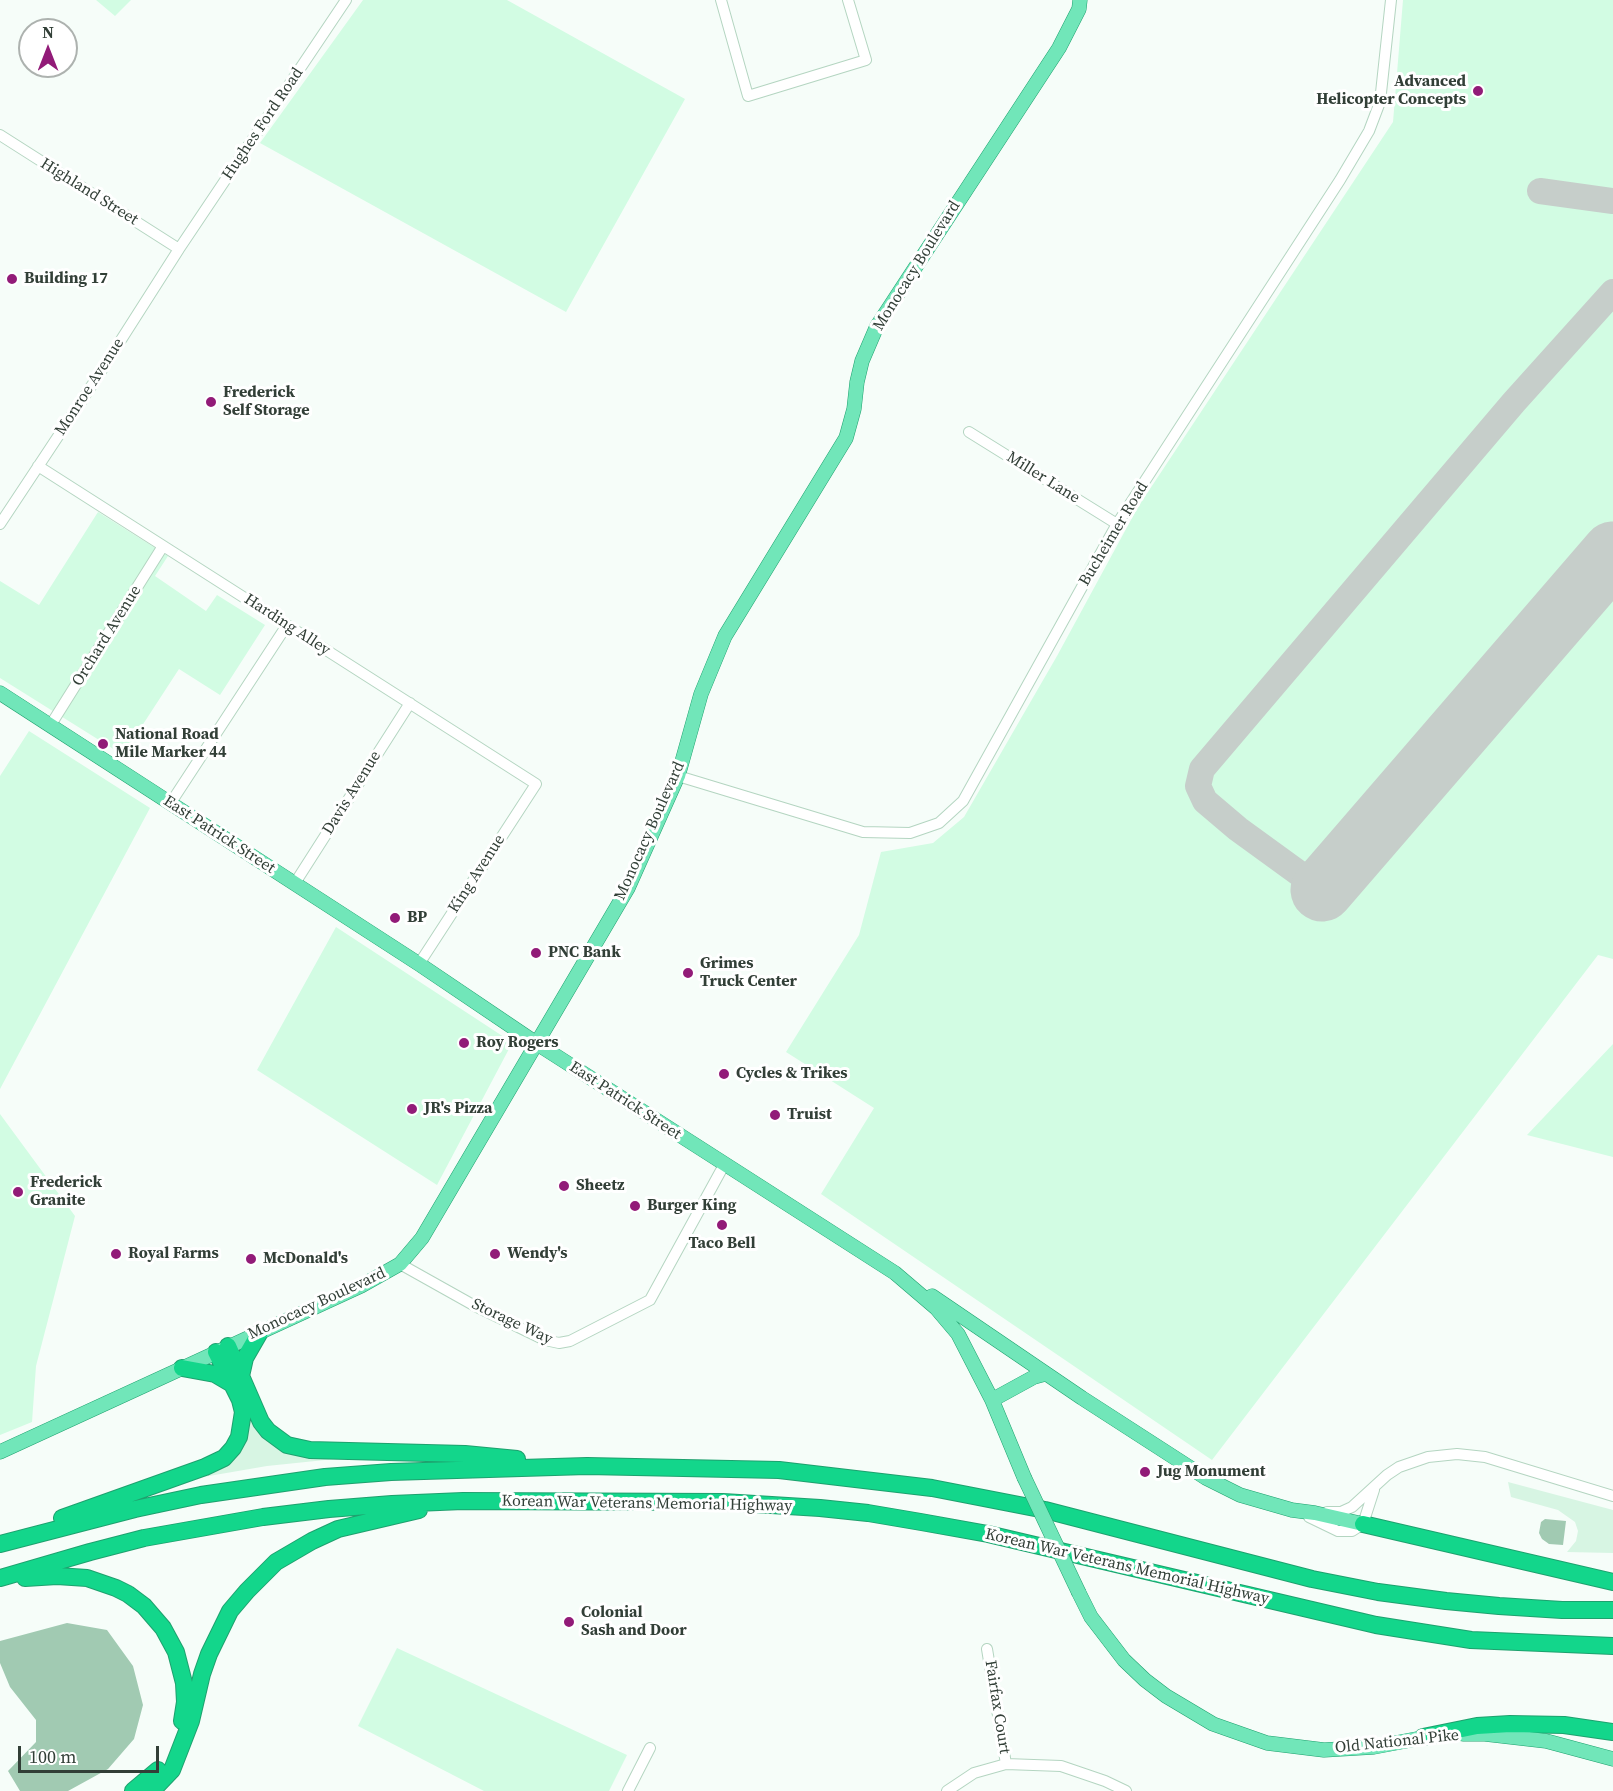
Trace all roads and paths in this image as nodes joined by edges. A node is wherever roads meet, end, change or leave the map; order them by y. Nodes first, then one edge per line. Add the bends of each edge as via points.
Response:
1 (346, 0) edge
2 (721, 0) edge
3 (848, 0) edge
4 (1080, 0) edge
5 (1391, 0) edge
6 (0, 135) edge
7 (179, 249) junction
8 (969, 432) dead end
9 (38, 466) junction
10 (0, 524) edge
11 (1117, 524) junction
12 (163, 546) junction
13 (287, 625) junction
14 (0, 693) edge
15 (410, 703) junction
16 (50, 726) junction
17 (678, 776) junction
18 (536, 784) joint
19 (170, 804) junction
20 (295, 883) junction
21 (419, 964) junction
22 (536, 1043) junction
23 (724, 1165) junction
24 (400, 1264) junction
25 (895, 1273) junction
26 (260, 1332) junction
27 (222, 1349) junction
28 (182, 1368) junction
29 (1045, 1374) junction
30 (236, 1380) junction
31 (993, 1400) junction
32 (0, 1452) edge
33 (587, 1466) junction
34 (1024, 1478) joint
35 (1376, 1487) junction
36 (1613, 1496) edge
37 (463, 1501) junction
38 (1292, 1510) junction
39 (1315, 1513) junction
40 (1363, 1524) junction
41 (1, 1544) edge
42 (0, 1579) edge
43 (1613, 1582) edge
44 (1613, 1610) edge
45 (1613, 1646) edge
46 (987, 1649) dead end
47 (1613, 1732) edge
48 (1422, 1737) junction
49 (650, 1748) dead end
50 (1613, 1759) edge
51 (1006, 1764) junction
52 (134, 1791) edge
53 (152, 1791) edge
54 (628, 1791) edge
55 (947, 1791) edge
56 (1126, 1791) edge

1 - 7 street, Hughes Ford Road
2 - 3 street via 748,96 866,60
4 - 17 main road, Monocacy Boulevard via 1059,48 877,326 862,361 846,438 725,636 701,693
5 - 11 street, Bucheimer Road via 1380,102 1369,131
6 - 7 street, Highland Street
7 - 9 street, Monroe Avenue
8 - 11 street, Miller Lane
9 - 10 street, Monroe Avenue
9 - 12 street, Harding Alley
11 - 17 street, Bucheimer Road via 963,801 939,823 910,833 863,832
12 - 13 street, Harding Alley
12 - 16 street, Orchard Avenue
13 - 15 street, Harding Alley
13 - 19 street
14 - 16 main road, East Patrick Street
15 - 18 street, Harding Alley
15 - 20 street, Davis Avenue
16 - 19 main road, East Patrick Street
17 - 22 main road, Monocacy Boulevard via 628,888
18 - 21 street, King Avenue
19 - 20 main road, East Patrick Street
20 - 21 main road, East Patrick Street
21 - 22 main road, East Patrick Street
22 - 23 main road, East Patrick Street
22 - 24 main road, Monocacy Boulevard via 432,1223
23 - 24 street, Storage Way via 650,1300 570,1341 545,1340
23 - 25 main road, East Patrick Street
24 - 26 main road, Monocacy Boulevard
25 - 29 main road
25 - 31 main road, East Patrick Street via 949,1321
26 - 27 main road, Monocacy Boulevard
26 - 30 highway
27 - 28 main road, Monocacy Boulevard
27 - 30 highway
28 - 30 highway
28 - 32 main road, Monocacy Boulevard
29 - 31 main road
29 - 38 main road via 1206,1478 1240,1495
30 - 33 highway via 268,1431 297,1448 465,1454
30 - 41 highway via 242,1426 224,1458
31 - 34 main road, East Patrick Street
33 - 41 highway, Korean War Veterans Memorial Highway via 391,1472 270,1484 135,1509
33 - 44 highway, Korean War Veterans Memorial Highway via 779,1470 932,1488 1046,1510 1312,1579 1378,1592 1446,1602
34 - 48 main road, Old National Pike, bridge via 1091,1617 1131,1666 1166,1696 1213,1724 1267,1743 1324,1750 1374,1747
35 - 36 street via 1399,1467 1428,1457 1457,1454 1485,1457
35 - 39 street via 1346,1510
35 - 40 street
37 - 42 highway, Korean War Veterans Memorial Highway via 392,1503 229,1522 100,1549
37 - 45 highway, Korean War Veterans Memorial Highway via 723,1502 868,1513 1000,1537 1376,1625 1472,1640
37 - 53 highway via 338,1529 276,1562 262,1575 230,1611 209,1654 182,1747 172,1770
38 - 39 main road
38 - 40 street via 1346,1533
39 - 40 main road
40 - 43 highway
42 - 52 highway via 72,1576 104,1582 144,1606 163,1628 181,1666 183,1717 160,1768
46 - 51 street, Fairfax Court
47 - 48 highway via 1564,1725 1510,1724
48 - 50 main road, Old National Pike via 1516,1737
49 - 54 street
51 - 55 street via 974,1773
51 - 56 street via 1061,1766

